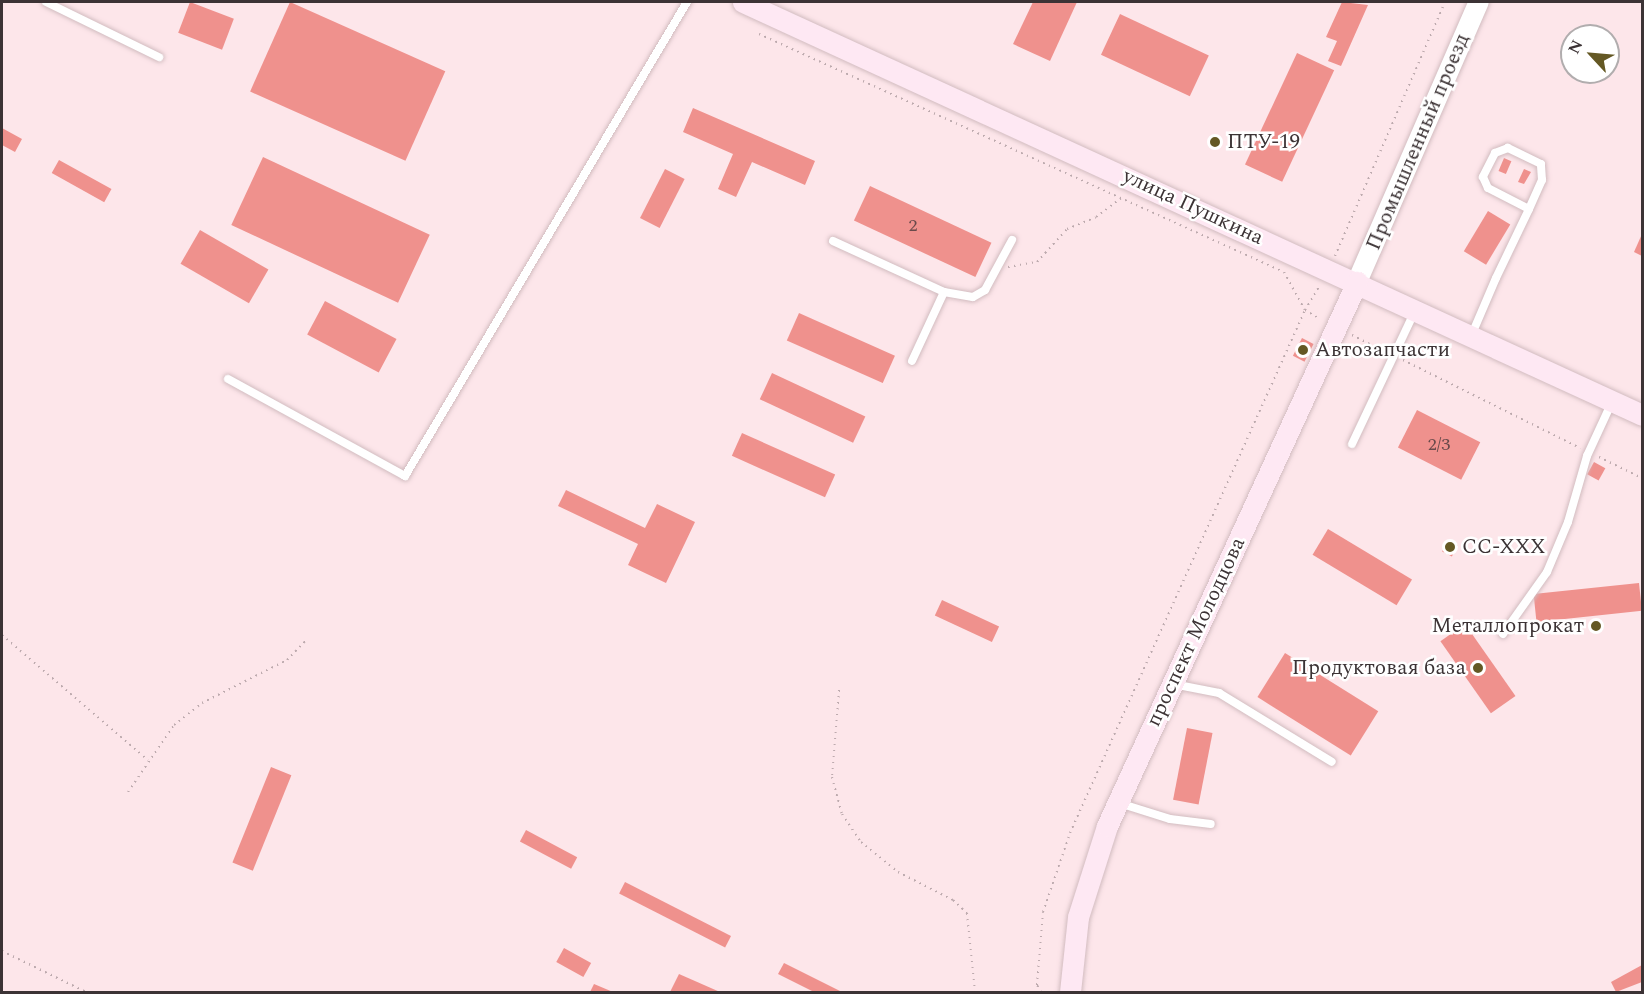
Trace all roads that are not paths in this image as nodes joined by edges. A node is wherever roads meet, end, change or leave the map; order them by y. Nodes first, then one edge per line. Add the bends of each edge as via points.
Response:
1 (46, 2) edge
2 (687, 2) edge
3 (746, 2) edge
4 (1475, 3) edge
5 (159, 57) dead end
6 (1529, 209) junction
7 (1012, 240) dead end
8 (833, 241) dead end
9 (1357, 282) junction
10 (944, 292) junction
11 (1416, 309) junction
12 (1471, 335) junction
13 (912, 361) dead end
14 (228, 379) dead end
15 (1613, 401) junction
16 (1642, 415) edge
17 (1352, 444) dead end
18 (1503, 634) dead end
19 (1171, 684) junction
20 (1332, 762) dead end
21 (1118, 802) junction
22 (1211, 824) dead end
23 (1070, 993) edge

1 - 5 lane
2 - 14 lane via 405,476
3 - 9 main road, улица Пушкина
4 - 9 street, Промышленный проезд
6 - 6 lane via 1542,180 1541,164 1508,148 1495,153 1484,177 1488,188
6 - 12 lane
7 - 10 lane via 985,290 973,297
8 - 10 lane
9 - 11 main road, улица Пушкина
9 - 19 main road, проспект Молодцова
10 - 13 lane
11 - 12 main road, улица Пушкина
11 - 17 lane
12 - 15 main road, улица Пушкина
15 - 16 main road, улица Пушкина
15 - 18 lane via 1589,453 1568,522 1547,572
19 - 20 lane via 1219,693
19 - 21 main road, проспект Молодцова
21 - 22 lane via 1170,819
21 - 23 main road, проспект Молодцова via 1083,894 1074,939

